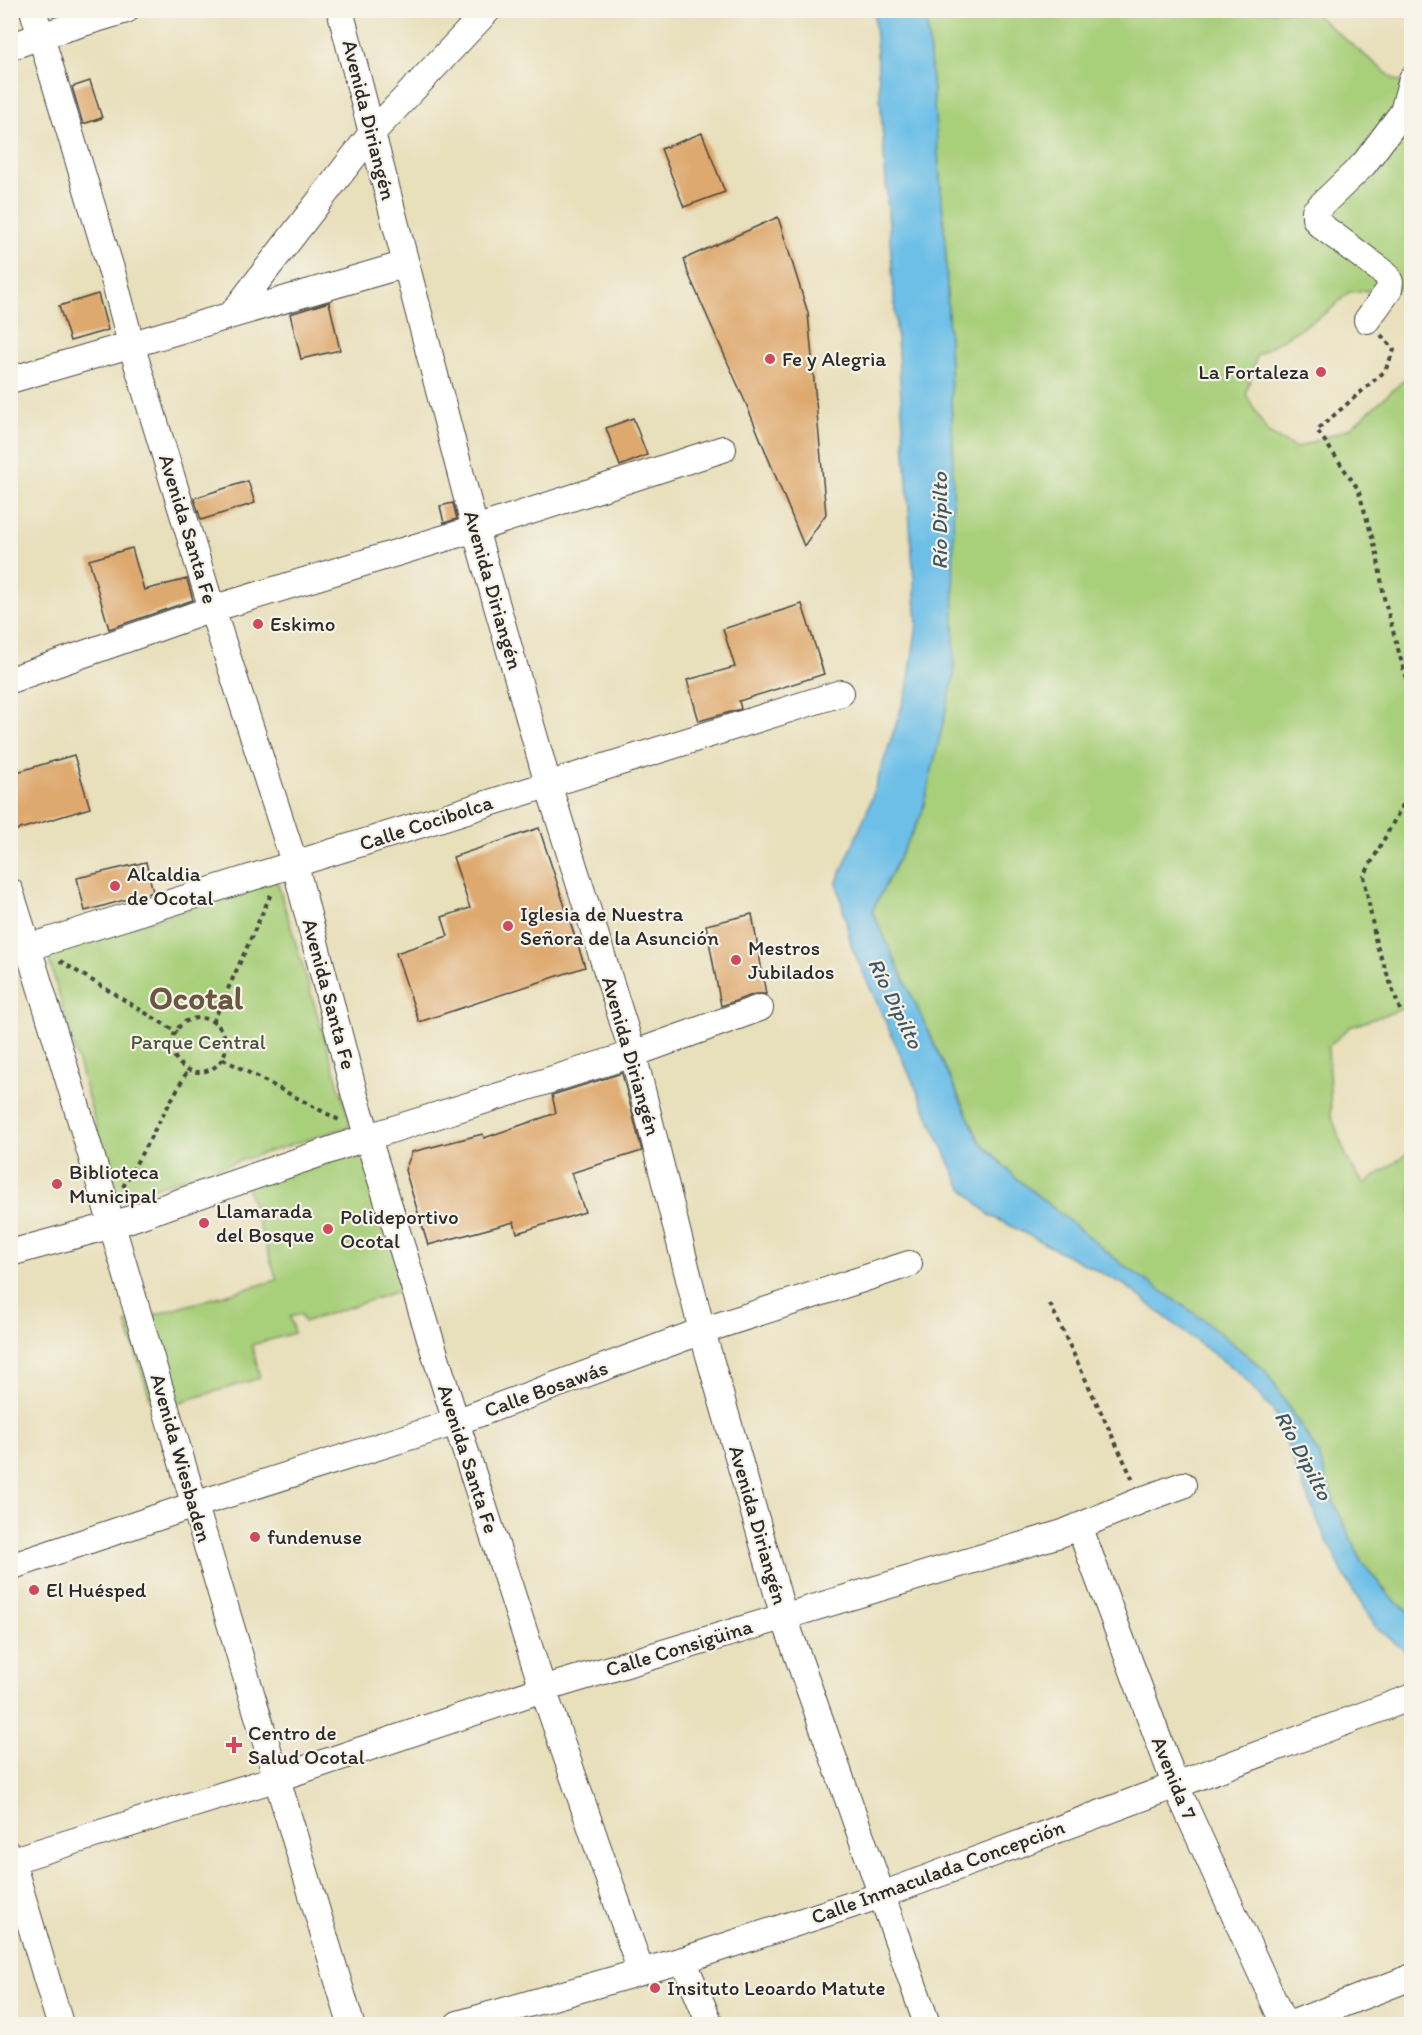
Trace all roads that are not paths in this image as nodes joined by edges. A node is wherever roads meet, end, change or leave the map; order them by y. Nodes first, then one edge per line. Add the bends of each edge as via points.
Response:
1 (33, 10) edge
2 (126, 10) edge
3 (340, 10) edge
4 (488, 10) edge
5 (40, 36) junction
6 (10, 47) edge
7 (1412, 79) edge
8 (372, 133) junction
9 (405, 264) junction
10 (232, 314) junction
11 (1367, 320) road end
12 (131, 344) junction
13 (10, 380) edge
14 (723, 449) dead end
15 (475, 529) junction
16 (212, 609) junction
17 (10, 680) edge
18 (841, 693) dead end
19 (548, 784) junction
20 (295, 865) junction
21 (10, 891) edge
22 (20, 951) edge
23 (760, 1008) dead end
24 (633, 1054) junction
25 (368, 1137) junction
26 (113, 1225) junction
27 (10, 1253) edge
28 (909, 1264) dead end
29 (702, 1331) junction
30 (456, 1422) junction
31 (1183, 1485) dead end
32 (194, 1505) junction
33 (1079, 1526) junction
34 (10, 1567) edge
35 (784, 1617) junction
36 (543, 1689) junction
37 (1412, 1697) edge
38 (278, 1778) junction
39 (1175, 1784) junction
40 (11, 1858) edge
41 (882, 1895) junction
42 (683, 1960) junction
43 (641, 1972) junction
44 (1412, 1977) edge
45 (60, 2025) edge
46 (351, 2025) edge
47 (458, 2025) edge
48 (710, 2025) edge
49 (927, 2025) edge
50 (1284, 2025) edge
51 (1292, 2025) edge

1 - 5 street, Avenida Santa Fe
2 - 5 street
3 - 8 street, Avenida Diriangén
4 - 8 street
5 - 6 street
5 - 12 street, Avenida Santa Fe
7 - 11 street via 1403,112 1364,164 1315,211 1320,225 1386,273 1389,290
8 - 9 street, Avenida Diriangén
8 - 10 street
9 - 10 street
9 - 15 street, Avenida Diriangén
10 - 12 street
12 - 13 street
12 - 16 street, Avenida Santa Fe
14 - 15 street
15 - 16 street
15 - 19 street, Avenida Diriangén
16 - 17 street
16 - 20 street, Avenida Santa Fe
18 - 19 street, Calle Cocibolca
19 - 20 street, Calle Cocibolca
19 - 24 street, Avenida Diriangén
20 - 22 street, Calle Cocibolca
20 - 25 street, Avenida Santa Fe
21 - 22 street, Avenida Wiesbaden
22 - 26 street, Avenida Wiesbaden
23 - 24 street
24 - 25 street
24 - 29 street, Avenida Diriangén
25 - 26 street
25 - 30 street, Avenida Santa Fe
26 - 27 street
26 - 32 street, Avenida Wiesbaden
28 - 29 street, Calle Bosawás
29 - 30 street, Calle Bosawás
29 - 35 street, Avenida Diriangén
30 - 32 street, Calle Bosawás
30 - 36 street, Avenida Santa Fe
31 - 33 street, Calle Consigüina
32 - 34 street, Calle Bosawás
32 - 38 street, Avenida Wiesbaden
33 - 35 street, Calle Consigüina
33 - 39 street, Avenida 7
35 - 36 street, Calle Consigüina
35 - 41 street, Avenida Diriangén
36 - 38 street, Calle Consigüina
36 - 43 street, Avenida Santa Fe
37 - 39 street, Calle Inmaculada Concepción
38 - 40 street, Calle Consigüina
38 - 46 street, Avenida Wiesbaden
39 - 41 street, Calle Inmaculada Concepción
39 - 50 street, Avenida 7
40 - 45 street
41 - 42 street, Calle Inmaculada Concepción
41 - 49 street, Avenida Diriangén
42 - 43 street, Calle Inmaculada Concepción
42 - 48 street
43 - 47 street, Calle Inmaculada Concepción
44 - 51 street

